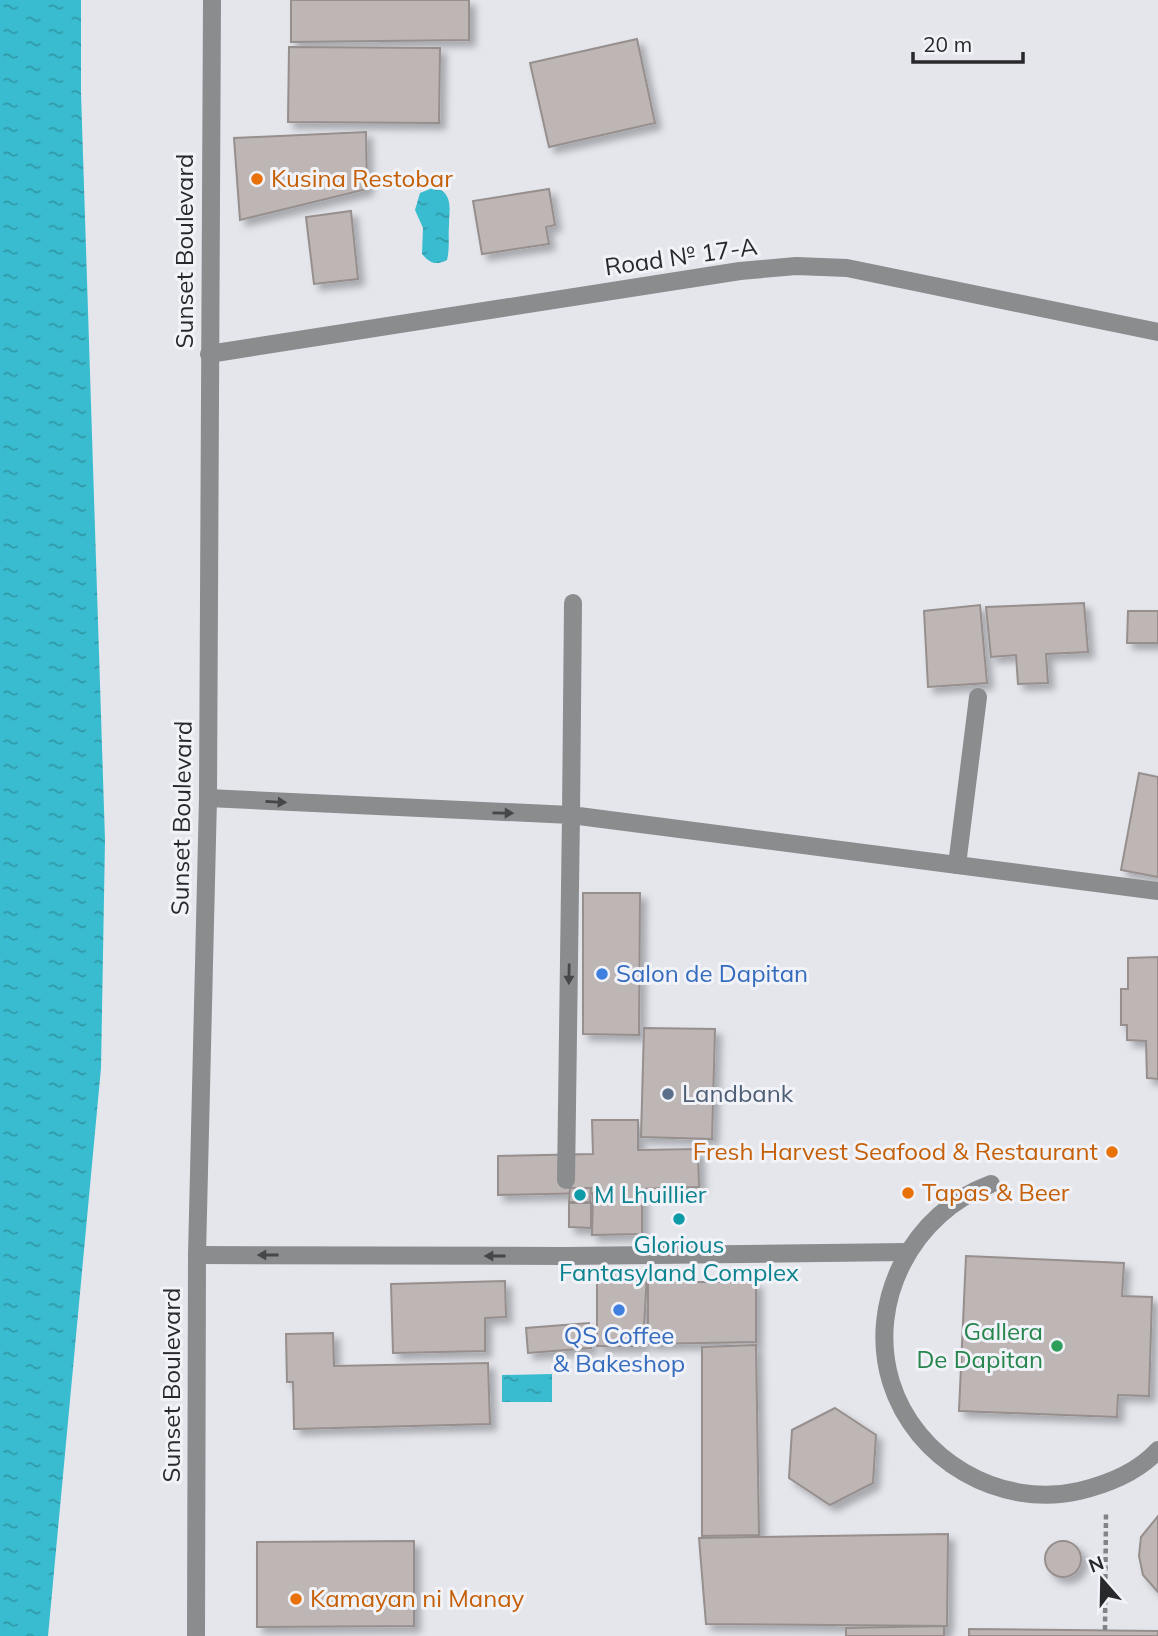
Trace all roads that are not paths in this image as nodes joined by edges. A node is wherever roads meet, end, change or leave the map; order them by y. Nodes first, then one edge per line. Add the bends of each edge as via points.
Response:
1 (212, 0) edge
2 (1158, 332) edge
3 (209, 354) junction
4 (572, 603) dead end
5 (978, 697) dead end
6 (208, 798) junction
7 (571, 815) junction
8 (957, 865) junction
9 (1158, 891) edge
10 (566, 1180) dead end
11 (991, 1184) dead end
12 (907, 1252) junction
13 (197, 1255) junction
14 (1158, 1450) edge
15 (196, 1636) edge

1 - 3 street, Sunset Boulevard
2 - 3 street, Road № 17-A via 847,268 796,266
3 - 6 street, Sunset Boulevard
4 - 7 street
5 - 8 street
6 -> 7 street
6 - 13 street, Sunset Boulevard
7 - 8 street
7 -> 10 street
8 - 9 street
11 - 12 street via 971,1191 934,1217
12 -> 13 street
12 - 14 street via 890,1293 885,1337 891,1381 909,1422 938,1455 986,1483 1018,1493 1062,1495 1106,1485
13 - 15 street, Sunset Boulevard

